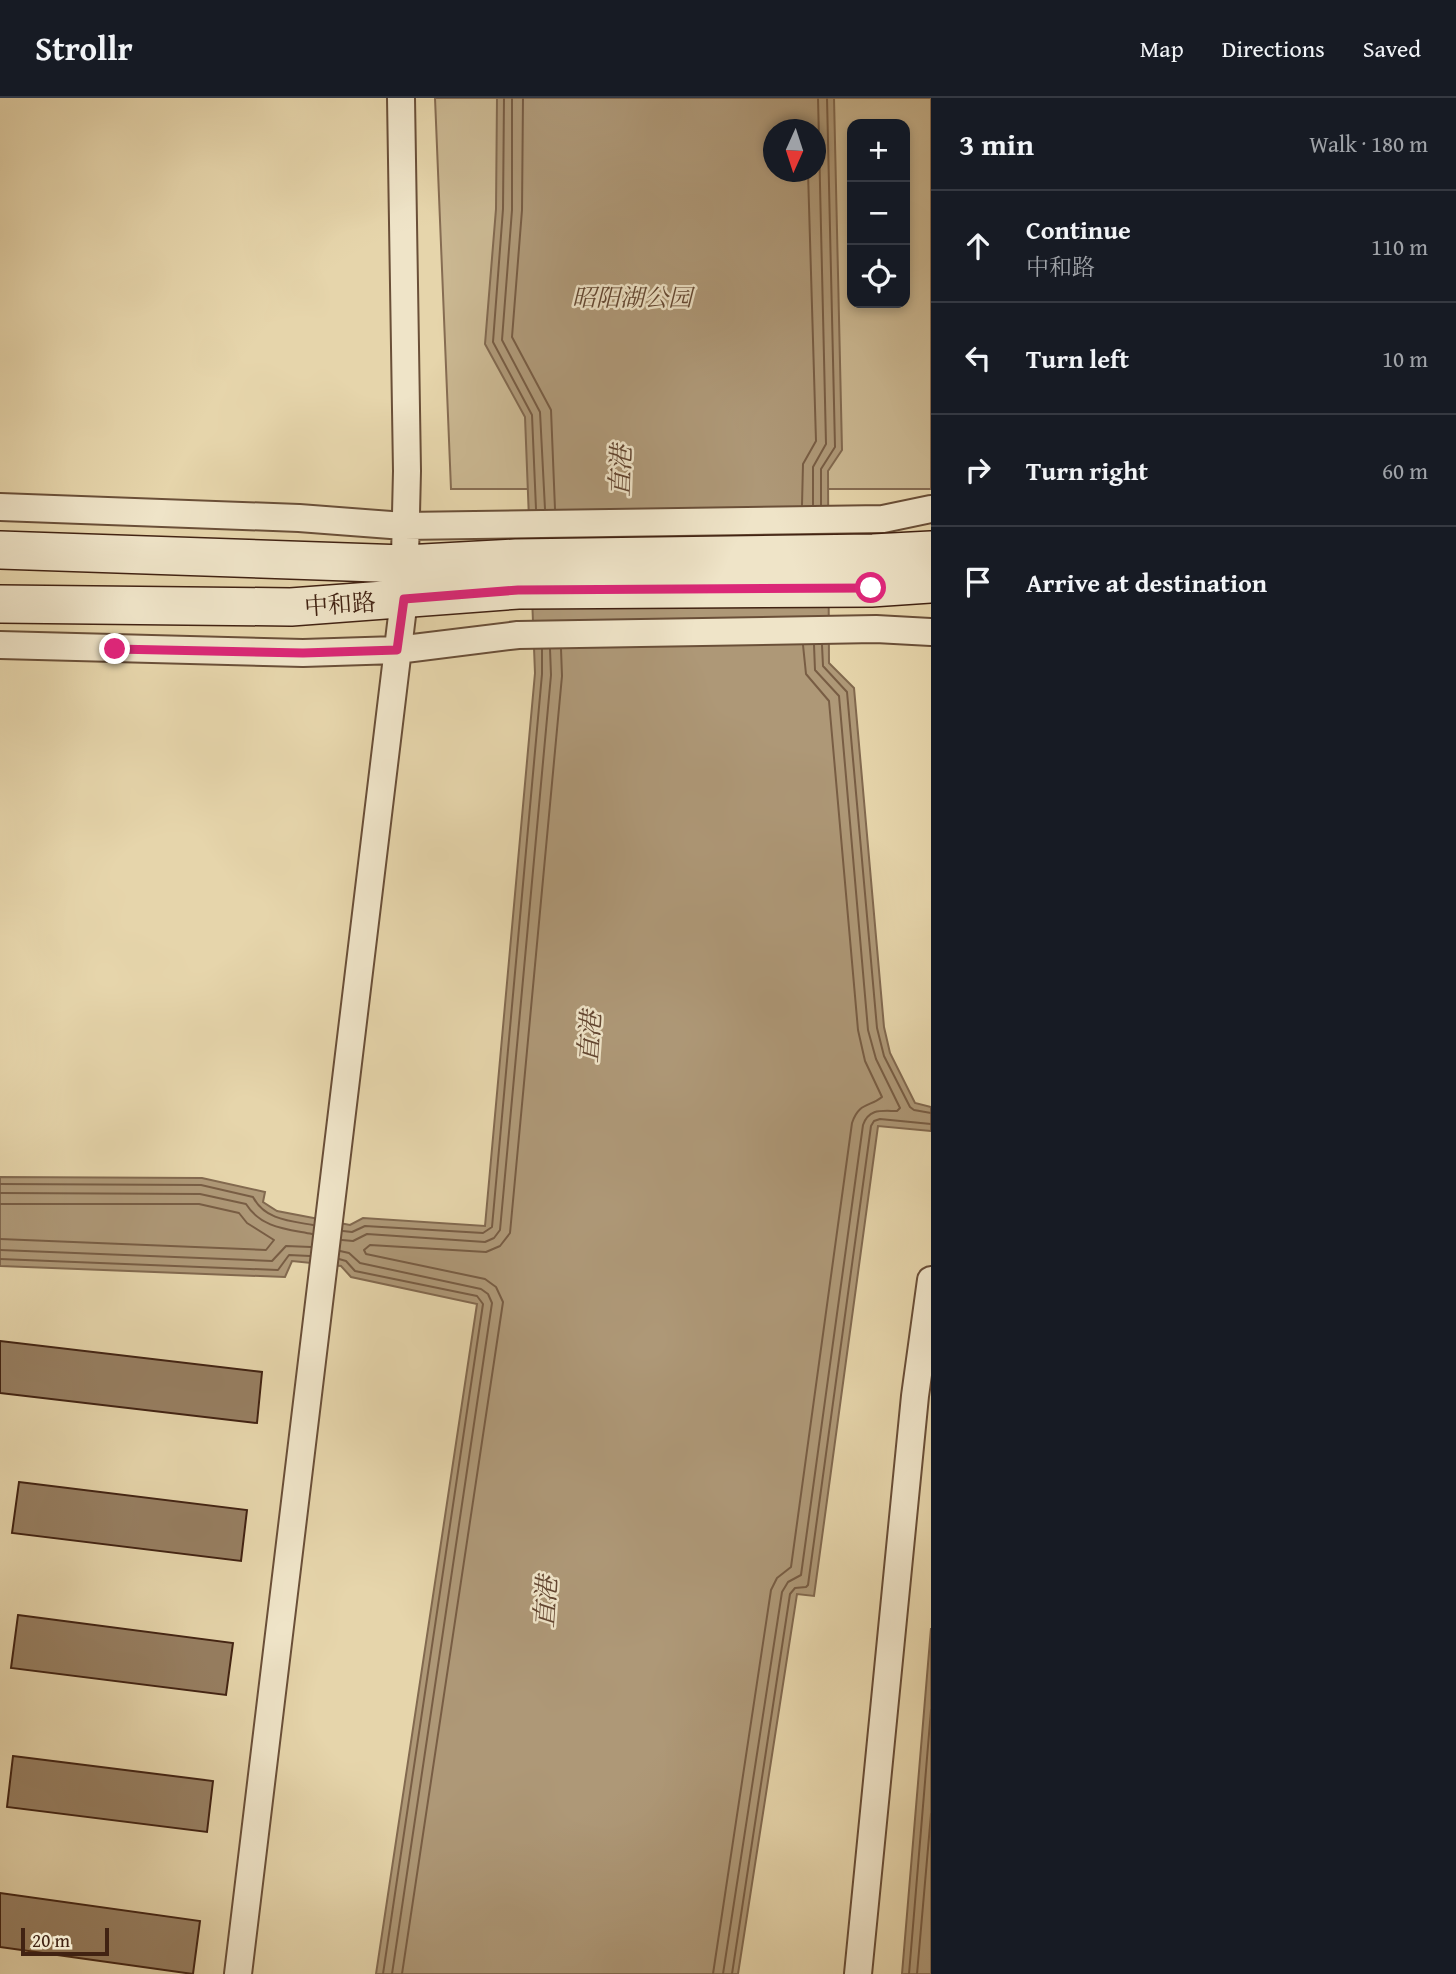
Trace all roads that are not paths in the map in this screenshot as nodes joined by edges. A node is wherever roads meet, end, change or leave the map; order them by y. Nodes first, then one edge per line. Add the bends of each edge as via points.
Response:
1 (401, 98) edge
2 (0, 506) edge
3 (931, 509) edge
4 (404, 526) junction
5 (0, 550) edge
6 (931, 550) edge
7 (875, 553) junction
8 (515, 557) junction
9 (404, 581) junction
10 (931, 584) edge
11 (0, 604) edge
12 (931, 632) edge
13 (0, 645) edge
14 (397, 650) junction
15 (931, 1280) edge
16 (923, 1396) edge
17 (239, 1974) edge
18 (858, 1974) edge

1 - 4 street
2 - 4 street
3 - 7 street
4 - 8 street
4 - 9 street
5 - 9 main road, 中和路
6 - 7 main road, 中和路
7 - 8 main road, 中和路
7 - 10 main road, 中和路
8 - 9 main road, 中和路
9 - 11 main road, 中和路 via 291,607
9 - 14 street
12 - 14 street via 518,635
13 - 14 street via 303,653
14 - 17 street
15 - 16 street
16 - 18 street

